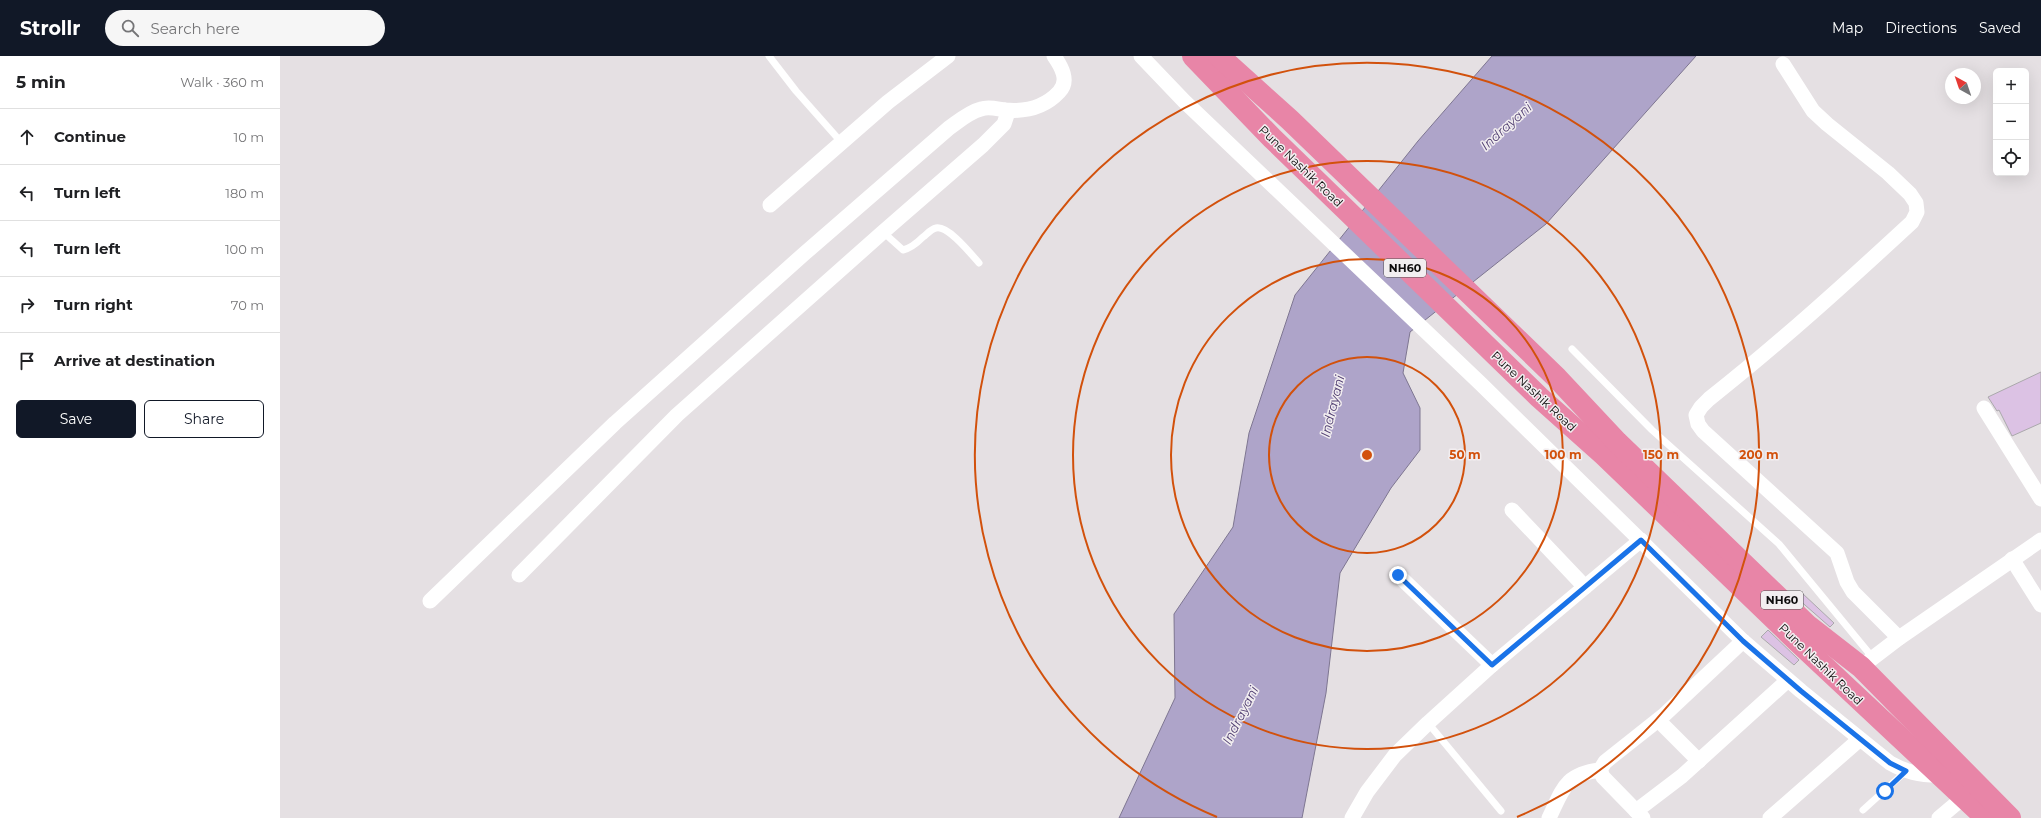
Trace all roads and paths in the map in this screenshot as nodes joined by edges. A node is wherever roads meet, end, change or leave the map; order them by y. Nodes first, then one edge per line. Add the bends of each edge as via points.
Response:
1 (769, 56) edge
2 (948, 56) edge
3 (1054, 56) edge
4 (1141, 56) edge
5 (1193, 56) edge
6 (1219, 56) edge
7 (1783, 64) dead end
8 (1006, 110) junction
9 (842, 143) junction
10 (770, 206) dead end
11 (882, 232) junction
12 (978, 263) dead end
13 (1572, 349) dead end
14 (1984, 408) dead end
15 (2041, 499) edge
16 (1512, 510) dead end
17 (1641, 540) junction
18 (2041, 540) edge
19 (2012, 559) junction
20 (519, 575) dead end
21 (1398, 575) dead end
22 (1585, 587) junction
23 (430, 601) dead end
24 (2041, 605) edge
25 (1899, 638) junction
26 (1743, 641) junction
27 (1867, 663) junction
28 (1492, 665) junction
29 (1788, 680) junction
30 (1843, 685) junction
31 (1658, 720) junction
32 (1428, 723) junction
33 (1860, 739) junction
34 (1699, 761) junction
35 (1600, 770) junction
36 (1906, 771) junction
37 (1938, 775) junction
38 (1964, 798) junction
39 (1864, 810) dead end
40 (1501, 812) dead end
41 (1640, 815) edge
42 (1352, 818) edge
43 (1549, 818) edge
44 (1770, 818) edge
45 (1939, 818) edge
46 (1986, 818) edge
47 (2010, 818) edge

1 - 9 lane
2 - 9 street via 888,102
3 - 8 street via 1062,67 1065,78 1062,89 1040,106
4 - 17 street via 1184,101
5 - 30 highway, Pune Nashik Road / NH60 via 1272,138 1539,397 1604,455
6 - 27 highway, Pune Nashik Road / NH60 via 1290,120 1557,378 1617,442 1807,625
7 - 25 street via 1814,111 1910,194 1916,202 1917,212 1912,222 1848,281 1708,399 1696,415 1703,431 1837,553 1853,592
8 - 11 street via 1004,124 988,140
8 - 23 street via 990,107 980,109 966,115 949,128 614,423
9 - 10 street
11 - 12 lane via 902,250 910,249 932,230 944,229
11 - 20 street via 677,415
13 - 27 lane via 1652,430 1780,544
14 - 15 street
16 - 22 street
17 - 22 street
17 - 26 street
18 - 19 street
19 - 24 street
19 - 25 street
21 - 28 street
22 - 28 street
25 - 27 street
26 - 29 street
26 - 31 street
27 - 30 highway
27 - 47 highway, Pune Nashik Road / NH60
28 - 32 street
29 - 33 street
29 - 34 street
30 - 37 highway, Pune Nashik Road / NH60
31 - 34 street
31 - 35 street via 1605,762
32 - 40 lane
32 - 42 street via 1395,755 1367,792
33 - 36 street via 1890,763
33 - 44 street
34 - 41 street
35 - 41 street via 1603,777
35 - 43 street via 1579,773 1573,778 1564,787
36 - 37 street via 1920,775
36 - 39 lane
37 - 38 highway, Pune Nashik Road / NH60
38 - 45 street
38 - 46 highway, Pune Nashik Road / NH60

